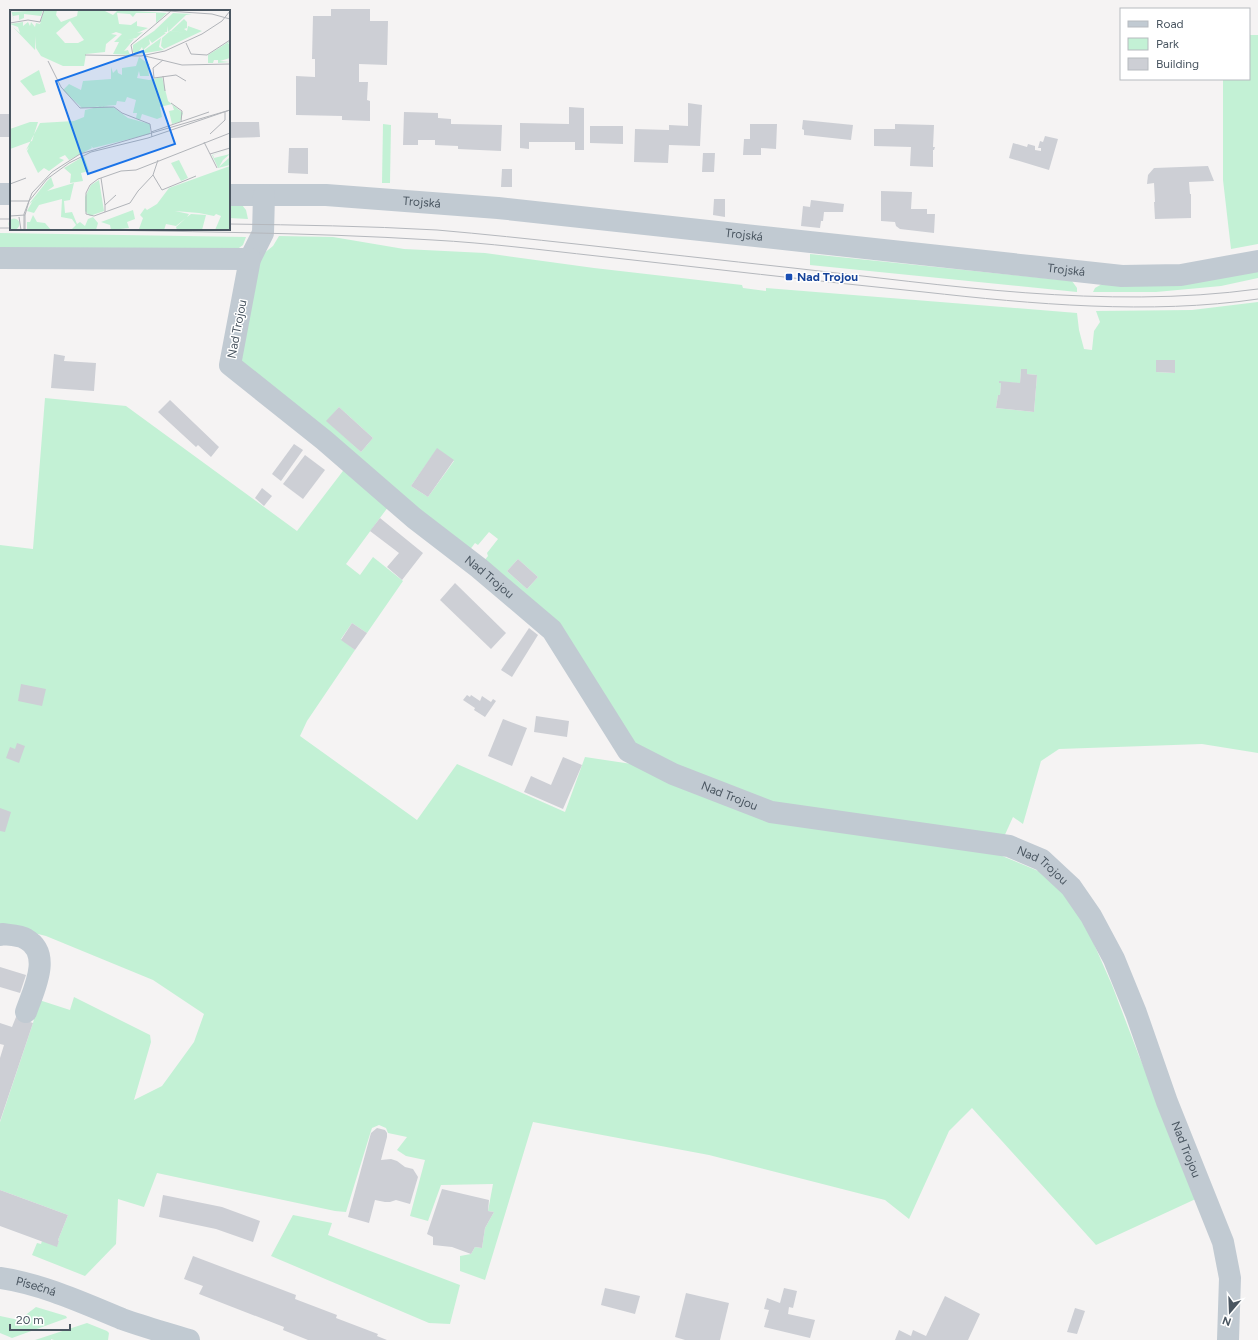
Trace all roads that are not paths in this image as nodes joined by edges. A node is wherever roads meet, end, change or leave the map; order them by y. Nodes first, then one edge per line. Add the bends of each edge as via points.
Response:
1 (230, 195) edge
2 (264, 195) junction
3 (0, 258) edge
4 (250, 259) junction
5 (1258, 261) edge
6 (0, 935) edge
7 (26, 1012) dead end
8 (4, 1277) edge
9 (152, 1334) edge
10 (189, 1340) edge
11 (1228, 1340) edge

1 - 2 street, Trojská
2 - 4 street, Nad Trojou via 263,233
2 - 5 street, Trojská via 326,195 498,208 1122,276 1181,275
3 - 4 street
4 - 11 street, Nad Trojou via 230,365 552,630 628,751 673,774 770,812 1008,846 1042,860 1072,887 1114,959 1223,1242 1230,1278
6 - 7 street via 25,938 38,951 38,974
8 - 9 street, Písečná via 43,1288
9 - 10 street, Písečná

